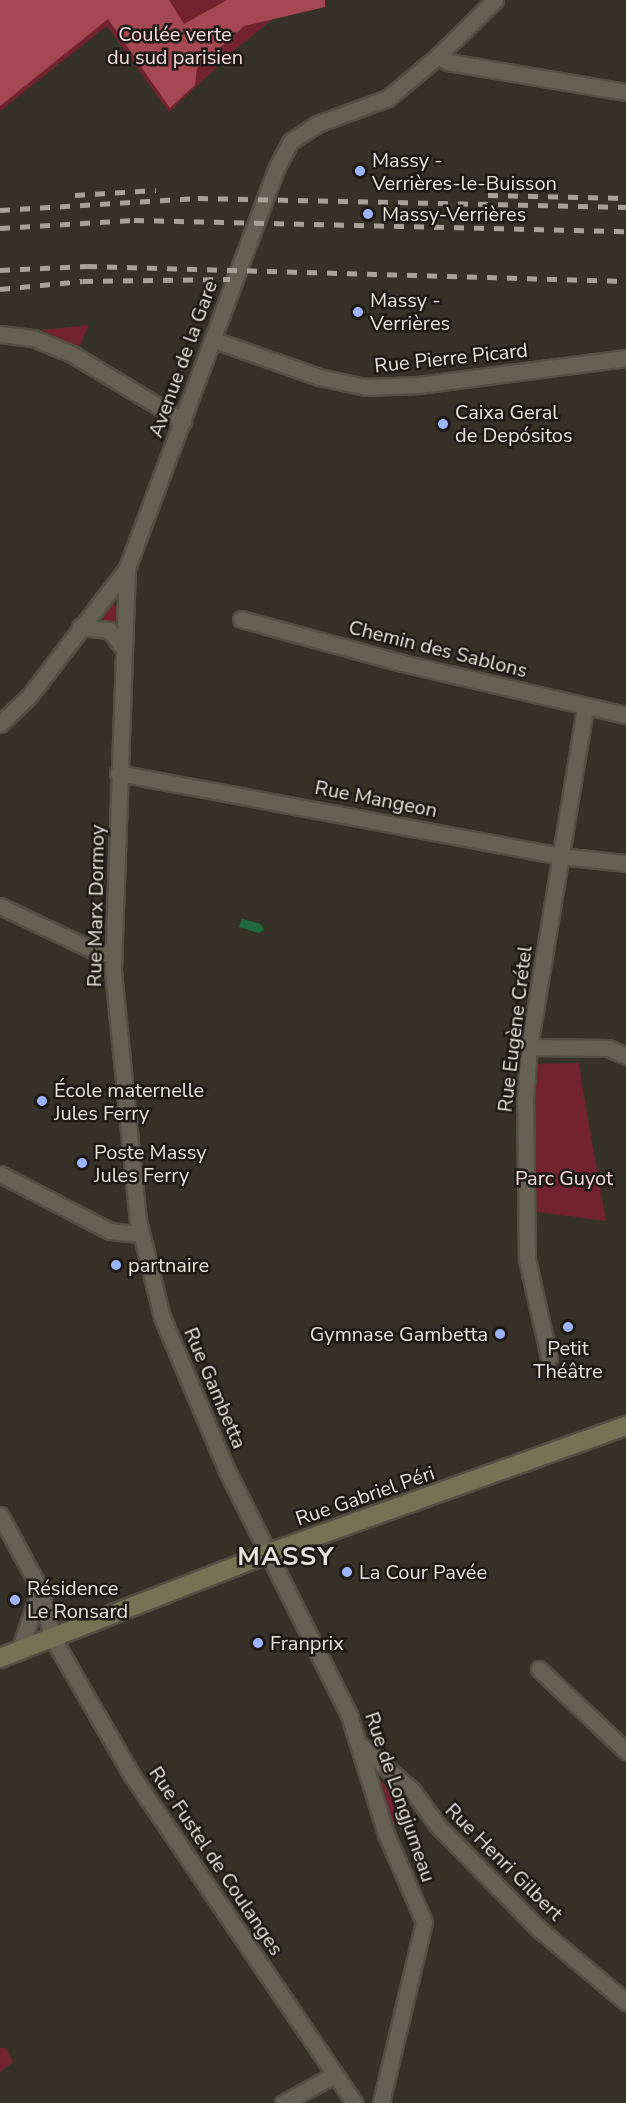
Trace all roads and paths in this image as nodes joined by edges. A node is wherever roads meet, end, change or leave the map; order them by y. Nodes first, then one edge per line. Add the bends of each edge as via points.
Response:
1 (495, 0) edge
2 (438, 56) junction
3 (626, 92) edge
4 (0, 334) edge
5 (214, 340) junction
6 (626, 358) edge
7 (183, 421) junction
8 (127, 568) junction
9 (241, 619) dead end
10 (80, 627) junction
11 (124, 650) junction
12 (585, 707) junction
13 (626, 716) edge
14 (0, 724) edge
15 (118, 773) junction
16 (560, 856) junction
17 (626, 863) edge
18 (0, 906) edge
19 (113, 951) junction
20 (530, 1047) junction
21 (626, 1056) edge
22 (0, 1174) edge
23 (140, 1234) junction
24 (549, 1357) dead end
25 (626, 1426) edge
26 (0, 1515) edge
27 (269, 1552) junction
28 (40, 1589) junction
29 (52, 1637) junction
30 (19, 1651) junction
31 (0, 1658) edge
32 (539, 1669) dead end
33 (360, 1745) junction
34 (626, 1751) edge
35 (620, 1997) edge
36 (334, 2075) junction
37 (283, 2103) edge
38 (355, 2103) edge
39 (381, 2103) edge

1 - 2 street, Avenue de la Gare
2 - 3 street via 448,62
2 - 5 street, Avenue de la Gare via 388,98 299,134 278,165
4 - 7 street via 33,338 72,354
5 - 6 street, Rue Pierre Picard via 319,377 366,387 418,385
5 - 7 street, Avenue de la Gare
7 - 8 street, Avenue de la Gare
8 - 10 street
8 - 11 street, Rue Marx Dormoy
9 - 12 street, Chemin des Sablons
10 - 11 street via 109,630
10 - 14 street via 30,696
11 - 15 street, Rue Marx Dormoy
12 - 13 street, Chemin des Sablons
12 - 16 street, Rue Eugène Crétel
15 - 16 street, Rue Mangeon
15 - 19 street, Rue Marx Dormoy
16 - 17 street, Rue Mangeon
16 - 20 street, Rue Eugène Crétel
18 - 19 street via 101,954
19 - 23 street, Rue Marx Dormoy
20 - 21 street via 608,1048
20 - 24 street, Rue Eugène Crétel via 523,1164 527,1259
22 - 23 street via 110,1231
23 - 27 street, Rue Gambetta via 162,1317 228,1473
25 - 27 street, Rue Gabriel Péri
26 - 28 street, Rue Fustel de Coulanges
27 - 29 street, Rue Gabriel Péri
27 - 33 street, Rue de Longjumeau
28 - 29 street, Rue Fustel de Coulanges
28 - 30 street
29 - 30 street, Rue Gabriel Péri
29 - 36 street, Rue Fustel de Coulanges via 131,1774
30 - 31 street, Rue Gabriel Péri
32 - 34 street
33 - 35 street, Rue Henri Gilbert via 412,1790 438,1826 539,1929
33 - 39 street, Rue de Longjumeau via 363,1767 386,1834 424,1922
36 - 37 street
36 - 38 street, Rue Fustel de Coulanges

